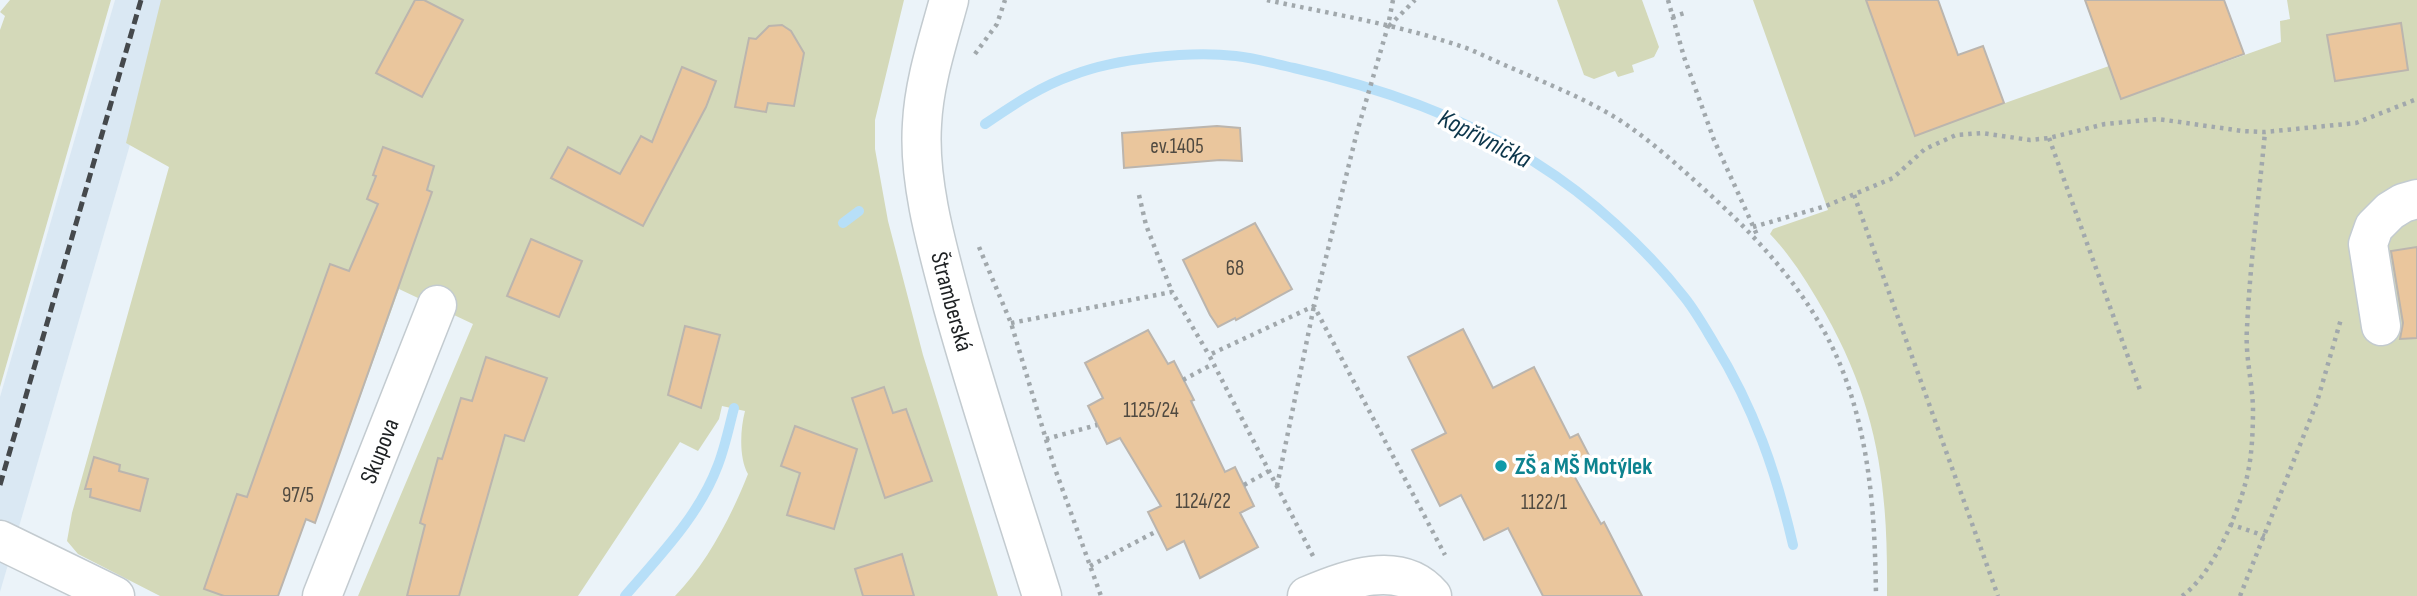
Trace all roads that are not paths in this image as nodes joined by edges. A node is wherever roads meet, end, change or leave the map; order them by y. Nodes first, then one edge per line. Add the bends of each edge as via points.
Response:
1 (949, 0) edge
2 (2417, 199) edge
3 (437, 306) dead end
4 (2381, 326) dead end
5 (0, 540) edge
6 (115, 596) edge
7 (322, 596) edge
8 (1042, 596) edge
9 (1307, 596) edge
10 (1432, 596) edge

1 - 8 street, Štramberská via 925,96 922,152 928,198 967,359
2 - 4 street via 2390,211 2374,227 2368,244
3 - 7 street, Skupova
5 - 6 street
9 - 10 street via 1353,578 1378,576 1408,579

